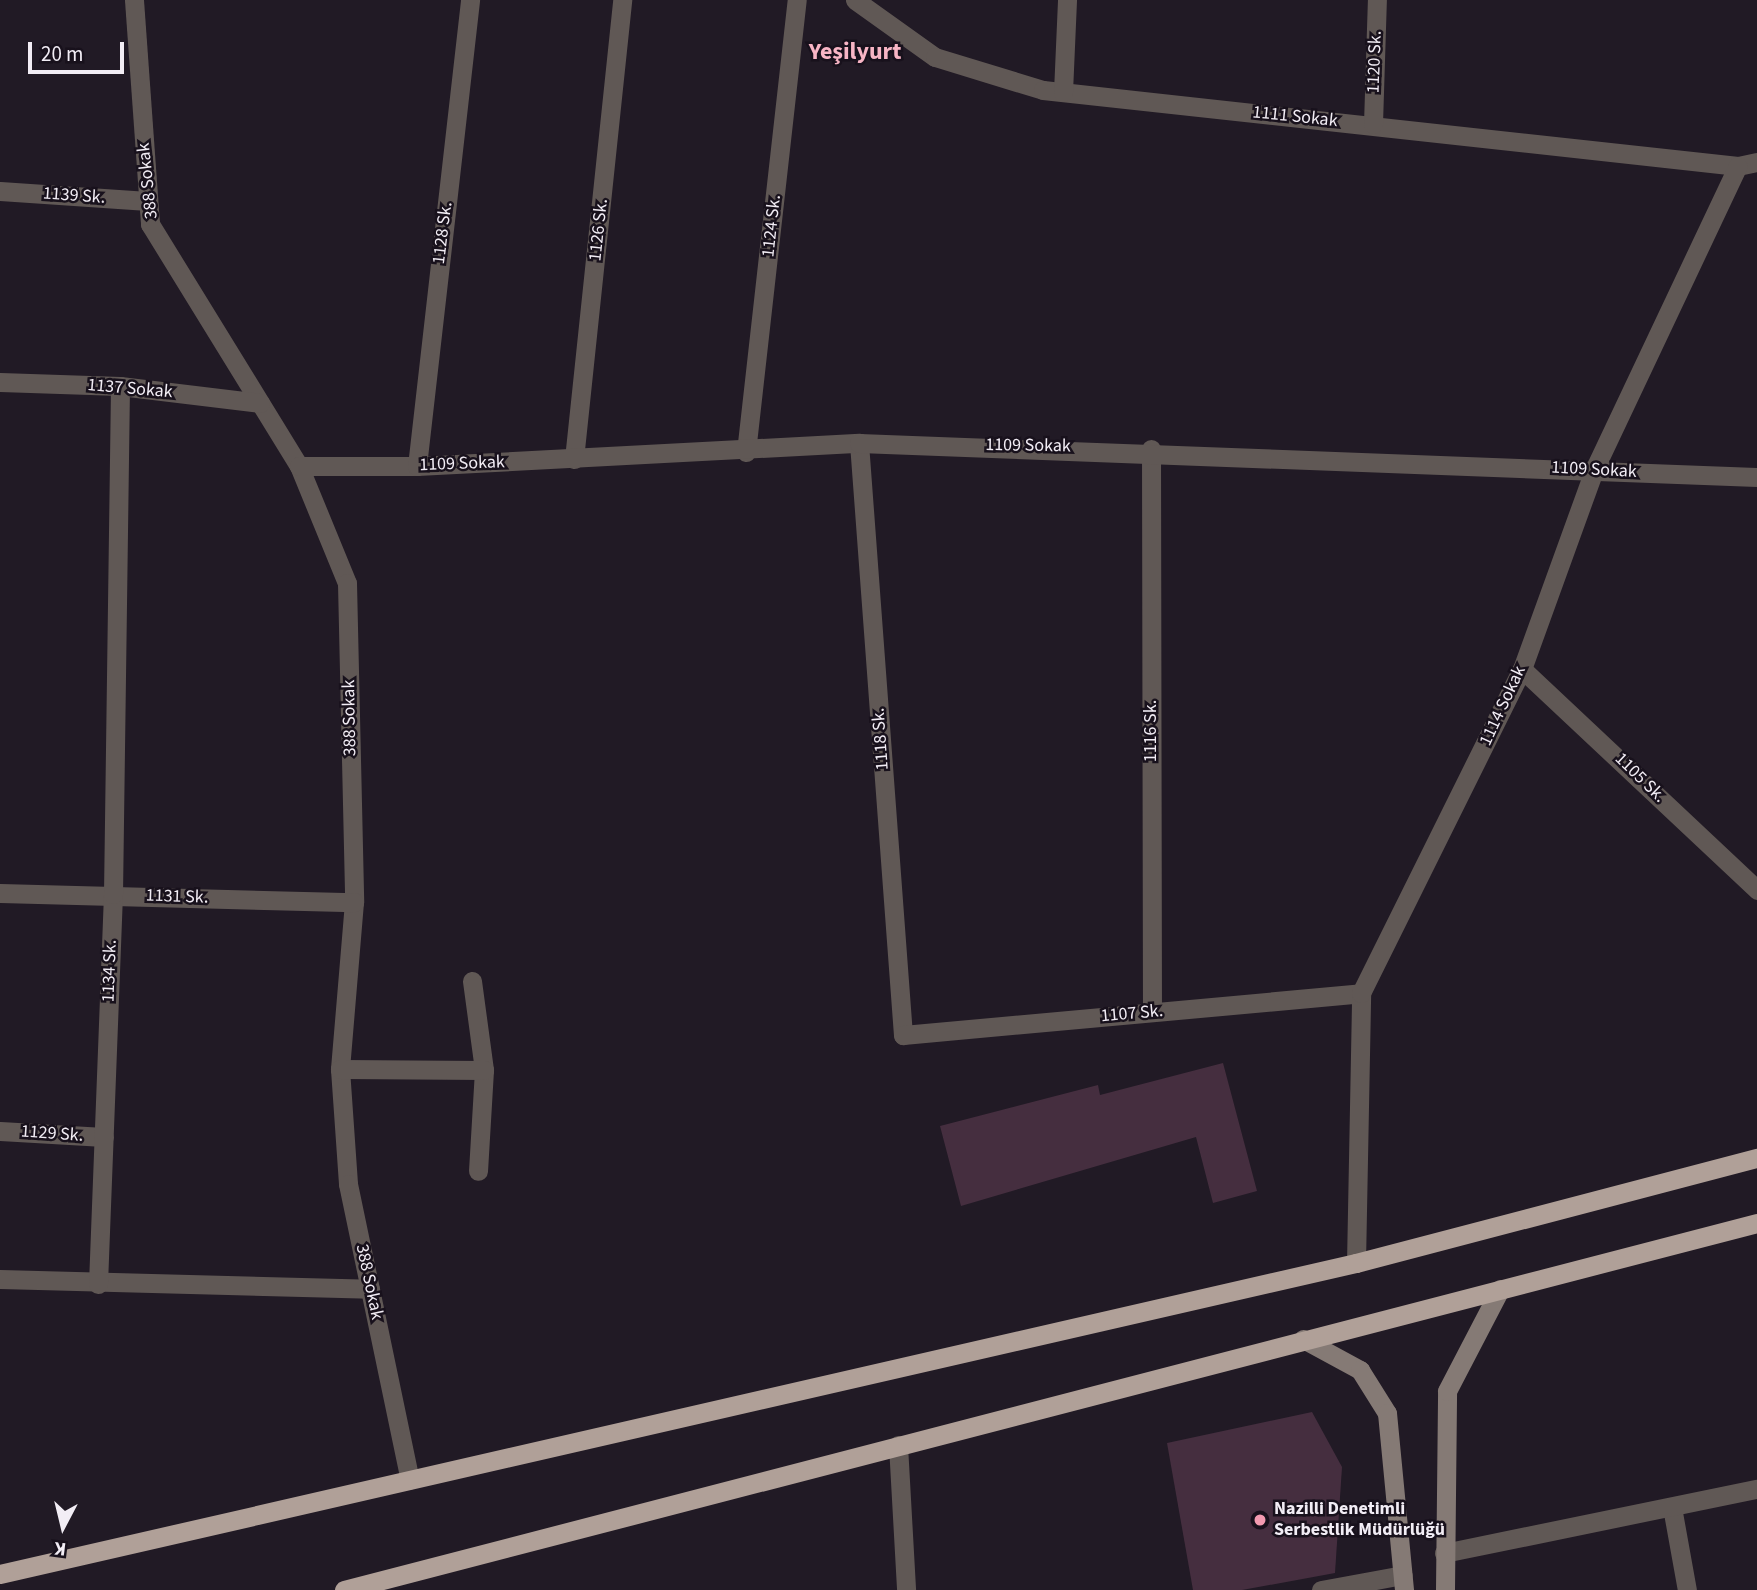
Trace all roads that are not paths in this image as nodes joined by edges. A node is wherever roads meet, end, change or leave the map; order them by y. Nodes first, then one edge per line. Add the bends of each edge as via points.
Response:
1 (134, 0) edge
2 (470, 0) edge
3 (622, 0) edge
4 (797, 0) edge
5 (855, 0) edge
6 (1067, 0) edge
7 (1377, 0) edge
8 (1063, 92) junction
9 (1373, 124) junction
10 (1747, 164) edge
11 (0, 191) edge
12 (148, 201) junction
13 (0, 382) edge
14 (120, 386) junction
15 (260, 403) junction
16 (859, 443) junction
17 (1151, 449) junction
18 (746, 452) junction
19 (574, 460) junction
20 (299, 466) junction
21 (417, 466) junction
22 (1594, 470) junction
23 (1757, 477) edge
24 (1522, 669) junction
25 (1757, 890) edge
26 (0, 893) edge
27 (113, 894) junction
28 (354, 902) junction
29 (472, 981) dead end
30 (1361, 993) junction
31 (1152, 1012) junction
32 (903, 1035) joint
33 (340, 1069) junction
34 (484, 1070) junction
35 (0, 1131) edge
36 (104, 1137) junction
37 (1757, 1157) edge
38 (478, 1171) dead end
39 (1757, 1223) edge
40 (1356, 1263) junction
41 (0, 1279) edge
42 (98, 1284) junction
43 (370, 1289) junction
44 (1500, 1289) junction
45 (1303, 1339) junction
46 (898, 1445) junction
47 (410, 1480) junction
48 (1757, 1489) edge
49 (1672, 1507) junction
50 (1444, 1553) junction
51 (0, 1574) edge
52 (1403, 1582) edge
53 (350, 1589) edge
54 (906, 1590) edge
55 (1321, 1590) edge
56 (1445, 1590) edge
57 (1687, 1590) edge

1 - 12 street, 388 Sokak
2 - 21 street, 1128 Sk.
3 - 19 street, 1126 Sk.
4 - 18 street, 1124 Sk.
5 - 8 street, 1111 Sokak via 935,57
6 - 8 street
7 - 9 street, 1120 Sk.
8 - 9 street, 1111 Sokak
9 - 10 street, 1111 Sokak
10 - 22 street, 1114 Sokak
11 - 12 street, 1139 Sk.
12 - 15 street, 388 Sokak via 150,223
13 - 14 street, 1137 Sokak
14 - 15 street, 1137 Sokak
14 - 27 street, 1134 Sk.
15 - 20 street, 388 Sokak
16 - 17 street, 1109 Sokak
16 - 18 street, 1109 Sokak
16 - 32 street, 1118 Sk.
17 - 22 street, 1109 Sokak
17 - 31 street, 1116 Sk.
18 - 19 street, 1109 Sokak
19 - 21 street, 1109 Sokak
20 - 21 street, 1109 Sokak
20 - 28 street, 388 Sokak via 347,583
22 - 23 street, 1109 Sokak
22 - 24 street, 1114 Sokak
24 - 25 street, 1105 Sk.
24 - 30 street, 1114 Sokak
26 - 27 street, 1131 Sk.
27 - 28 street, 1131 Sk.
27 - 36 street, 1134 Sk.
28 - 33 street, 388 Sokak
29 - 34 street
30 - 31 street, 1107 Sk.
30 - 40 street, 1114 Sokak
31 - 32 street, 1107 Sk.
33 - 34 street
33 - 43 street, 388 Sokak via 348,1184
34 - 38 street
35 - 36 street, 1129 Sk.
36 - 42 street, 1134 Sk.
37 - 40 highway
39 - 44 highway
40 - 47 highway
41 - 42 street
42 - 43 street
43 - 47 street, 388 Sokak
44 - 45 highway
44 - 50 main road via 1447,1391
45 - 46 highway
45 - 52 main road via 1360,1370 1387,1413
46 - 53 highway
46 - 54 street
47 - 51 highway
48 - 49 street
49 - 50 street
49 - 57 street
50 - 56 main road
52 - 55 street

